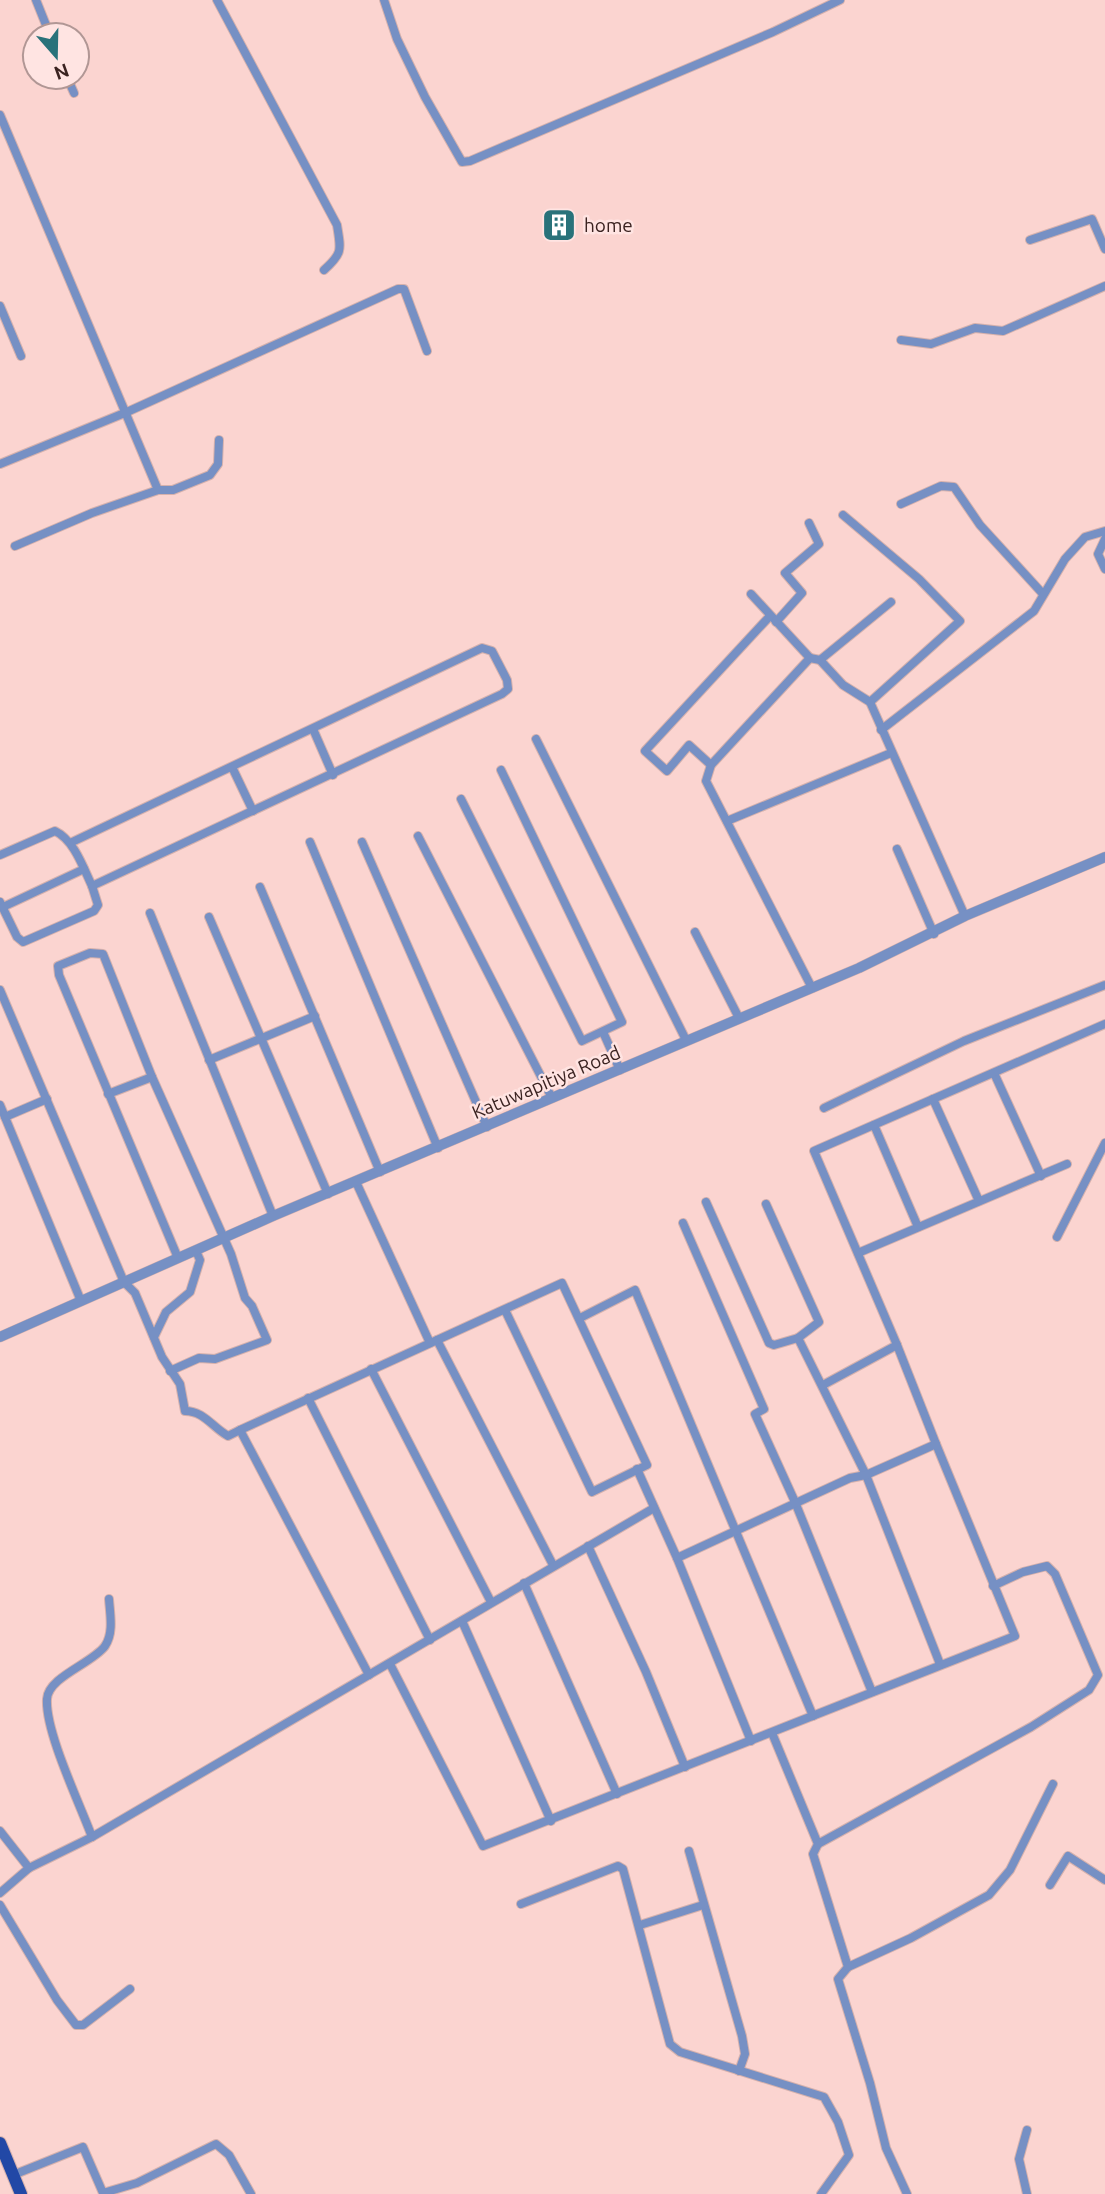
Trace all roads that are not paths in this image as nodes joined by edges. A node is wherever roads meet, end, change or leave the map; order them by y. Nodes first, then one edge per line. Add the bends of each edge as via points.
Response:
1 (36, 0) edge
2 (217, 0) edge
3 (384, 0) edge
4 (840, 0) edge
5 (44, 21) edge
6 (0, 115) edge
7 (1030, 240) dead end
8 (1105, 249) edge
9 (324, 270) dead end
10 (1105, 286) edge
11 (0, 306) edge
12 (901, 340) dead end
13 (427, 351) dead end
14 (21, 356) dead end
15 (127, 412) junction
16 (219, 440) dead end
17 (0, 464) edge
18 (158, 490) junction
19 (901, 504) dead end
20 (843, 515) dead end
21 (809, 523) dead end
22 (1105, 531) edge
23 (1105, 539) edge
24 (15, 546) dead end
25 (1105, 569) edge
26 (751, 594) dead end
27 (1043, 594) junction
28 (891, 602) dead end
29 (773, 619) junction
30 (810, 658) junction
31 (820, 660) junction
32 (870, 702) junction
33 (313, 729) junction
34 (881, 730) junction
35 (536, 739) dead end
36 (891, 753) junction
37 (711, 765) junction
38 (232, 767) junction
39 (501, 770) dead end
40 (333, 775) junction
41 (461, 799) dead end
42 (253, 811) junction
43 (727, 821) junction
44 (418, 836) dead end
45 (310, 842) dead end
46 (362, 842) dead end
47 (70, 843) junction
48 (897, 849) dead end
49 (0, 855) edge
50 (1105, 857) edge
51 (84, 869) junction
52 (92, 886) junction
53 (260, 887) dead end
54 (1, 904) edge
55 (150, 913) dead end
56 (965, 916) junction
57 (209, 917) dead end
58 (4, 921) edge
59 (695, 932) dead end
60 (934, 934) junction
61 (1105, 985) edge
62 (811, 988) junction
63 (0, 990) edge
64 (315, 1016) junction
65 (739, 1018) junction
66 (1105, 1024) edge
67 (603, 1032) junction
68 (263, 1037) junction
69 (686, 1040) junction
70 (209, 1060) junction
71 (620, 1070) junction
72 (994, 1073) junction
73 (152, 1077) junction
74 (108, 1094) junction
75 (552, 1098) junction
76 (47, 1099) junction
77 (933, 1099) junction
78 (0, 1105) edge
79 (824, 1108) dead end
80 (5, 1117) junction
81 (874, 1125) junction
82 (487, 1127) junction
83 (1105, 1143) edge
84 (438, 1148) junction
85 (1103, 1155) edge
86 (1067, 1164) dead end
87 (380, 1172) junction
88 (1041, 1176) junction
89 (356, 1182) junction
90 (328, 1194) junction
91 (979, 1201) junction
92 (706, 1202) dead end
93 (766, 1204) dead end
94 (273, 1216) junction
95 (683, 1223) dead end
96 (918, 1227) junction
97 (1057, 1237) dead end
98 (224, 1239) junction
99 (196, 1251) junction
100 (858, 1253) junction
101 (178, 1258) junction
102 (124, 1282) junction
103 (81, 1301) junction
104 (505, 1310) junction
105 (580, 1318) junction
106 (0, 1337) edge
107 (154, 1337) junction
108 (798, 1338) junction
109 (433, 1342) junction
110 (897, 1345) junction
111 (371, 1369) junction
112 (170, 1371) junction
113 (823, 1385) junction
114 (307, 1398) junction
115 (240, 1430) junction
116 (936, 1444) junction
117 (637, 1469) junction
118 (866, 1475) junction
119 (795, 1502) junction
120 (654, 1508) junction
121 (734, 1531) junction
122 (588, 1546) junction
123 (677, 1558) junction
124 (553, 1565) junction
125 (524, 1583) junction
126 (993, 1586) junction
127 (109, 1599) dead end
128 (491, 1602) junction
129 (462, 1621) junction
130 (430, 1640) junction
131 (390, 1664) junction
132 (940, 1664) junction
133 (369, 1675) junction
134 (872, 1692) junction
135 (813, 1716) junction
136 (772, 1733) junction
137 (751, 1741) junction
138 (685, 1767) junction
139 (1053, 1784) dead end
140 (617, 1794) junction
141 (551, 1821) junction
142 (0, 1831) edge
143 (92, 1837) junction
144 (818, 1844) junction
145 (689, 1851) dead end
146 (29, 1868) junction
147 (1105, 1880) edge
148 (1050, 1885) dead end
149 (0, 1893) edge
150 (520, 1904) dead end
151 (0, 1905) edge
152 (704, 1905) junction
153 (640, 1926) junction
154 (848, 1967) junction
155 (130, 1989) dead end
156 (739, 2071) junction
157 (1027, 2130) dead end
158 (0, 2143) edge
159 (13, 2175) junction
160 (21, 2194) edge
161 (251, 2194) edge
162 (821, 2194) edge
163 (906, 2194) edge
164 (1027, 2194) edge

1 - 5 street
2 - 9 street via 337,225 341,248
3 - 4 street via 397,39 462,162
6 - 15 street
7 - 8 street via 1092,219
10 - 12 street via 1003,331 975,328 931,344
11 - 14 street
13 - 15 street via 411,303 404,289 398,289
15 - 17 street
15 - 18 street
16 - 18 street via 218,464 210,475 173,490
18 - 24 street
19 - 27 street via 941,486 954,486 979,525
20 - 32 street via 919,579 960,621
21 - 29 street via 819,544 785,573 802,593
22 - 27 street via 1085,537
23 - 25 street via 1098,554
26 - 29 street
27 - 34 street via 1034,611
28 - 31 street
29 - 30 street
29 - 37 street via 645,751 667,771 689,745
30 - 31 street
30 - 37 street
31 - 32 street via 843,685
32 - 34 street
33 - 38 street
33 - 40 street
33 - 40 street via 482,648 492,651 507,680 508,689 502,694
34 - 36 street
35 - 69 street
36 - 43 street
36 - 56 street
37 - 43 street via 706,781
38 - 42 street
38 - 47 street
39 - 67 street via 622,1022
40 - 42 street
41 - 67 street via 582,1041
42 - 52 street
43 - 62 street
44 - 75 street
45 - 84 street
46 - 82 street
47 - 49 street via 55,831
47 - 51 street
48 - 60 street
50 - 56 street, Katuwapitiya Road
51 - 52 street
51 - 54 street
52 - 58 street via 98,905 94,911 26,941
53 - 64 street
54 - 58 street
55 - 70 street
56 - 60 street, Katuwapitiya Road
57 - 68 street
59 - 65 street
60 - 62 street, Katuwapitiya Road
61 - 79 street via 964,1041
62 - 65 street, Katuwapitiya Road
63 - 76 street
64 - 68 street
64 - 87 street
65 - 69 street, Katuwapitiya Road
66 - 72 street
67 - 71 street
68 - 70 street
68 - 90 street
69 - 71 street, Katuwapitiya Road
70 - 94 street
71 - 75 street, Katuwapitiya Road
72 - 77 street
72 - 88 street
73 - 74 street
73 - 74 street via 103,954 75,959 58,966 59,975
73 - 98 street
74 - 101 street
75 - 82 street, Katuwapitiya Road
76 - 80 street
76 - 102 street
77 - 81 street
77 - 91 street
78 - 80 street
80 - 103 street
81 - 96 street
81 - 100 street via 814,1151
82 - 84 street, Katuwapitiya Road
83 - 85 street
84 - 87 street, Katuwapitiya Road
85 - 97 street
86 - 88 street
87 - 89 street, Katuwapitiya Road
88 - 91 street
89 - 90 street, Katuwapitiya Road
89 - 109 street
90 - 94 street, Katuwapitiya Road
91 - 96 street
92 - 108 street via 769,1343
93 - 108 street via 819,1322
94 - 98 street, Katuwapitiya Road
95 - 119 street via 764,1409 755,1414
96 - 100 street
98 - 99 street, Katuwapitiya Road
98 - 112 street via 245,1298 267,1340 215,1359 199,1358
99 - 101 street, Katuwapitiya Road
99 - 107 street via 200,1261 190,1292 166,1312
100 - 110 street
101 - 102 street, Katuwapitiya Road
102 - 103 street, Katuwapitiya Road
102 - 107 street via 135,1293
103 - 106 street, Katuwapitiya Road
104 - 105 street via 562,1283
104 - 109 street
104 - 117 street via 592,1492
105 - 117 street via 647,1465
105 - 121 street via 635,1290
107 - 112 street
108 - 113 street
109 - 111 street
109 - 124 street
110 - 113 street
110 - 116 street
111 - 114 street
111 - 128 street
112 - 115 street via 180,1384 185,1410 206,1417 228,1436
113 - 118 street
114 - 115 street
114 - 130 street
115 - 133 street
116 - 118 street
116 - 126 street
117 - 120 street
118 - 119 street
118 - 132 street
119 - 121 street
119 - 134 street
120 - 122 street
120 - 123 street
121 - 123 street
121 - 135 street
122 - 124 street
122 - 138 street
123 - 137 street
124 - 125 street
125 - 128 street
125 - 140 street
126 - 132 street via 1015,1636
126 - 144 street via 1047,1566 1055,1574 1098,1675 1089,1690 1031,1727
127 - 143 street via 110,1632 104,1647 52,1686 46,1698 54,1734
128 - 129 street
129 - 130 street
129 - 141 street
130 - 131 street
131 - 133 street
131 - 141 street via 483,1846
132 - 134 street
133 - 143 street
134 - 135 street
135 - 136 street
136 - 137 street
136 - 144 street
137 - 138 street
138 - 140 street
139 - 154 street via 1010,1870 989,1895
140 - 141 street
142 - 146 street
143 - 146 street
144 - 154 street via 813,1854
145 - 152 street
146 - 149 street
147 - 148 street via 1068,1856
150 - 153 street via 618,1866
151 - 155 street via 76,2025 83,2025
152 - 153 street
152 - 156 street via 742,2036 745,2054
153 - 156 street via 670,2044 680,2052
154 - 163 street via 838,1979 886,2148
156 - 162 street via 824,2097 849,2155
157 - 164 street via 1019,2159
158 - 159 main road
159 - 160 main road
159 - 161 street via 83,2147 103,2193 137,2183 216,2144 229,2155

